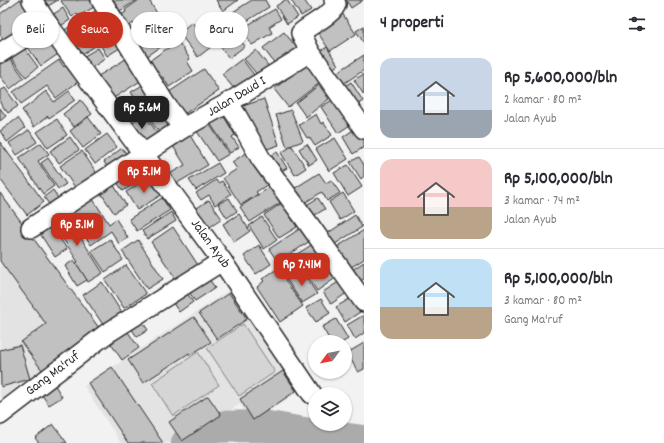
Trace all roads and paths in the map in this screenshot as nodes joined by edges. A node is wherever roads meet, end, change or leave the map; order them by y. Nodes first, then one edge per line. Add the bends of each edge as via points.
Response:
1 (32, 0) edge
2 (101, 0) edge
3 (334, 0) edge
4 (40, 12) edge
5 (59, 39) edge
6 (12, 46) edge
7 (310, 52) junction
8 (0, 54) edge
9 (228, 103) junction
10 (183, 128) junction
11 (364, 129) edge
12 (144, 154) junction
13 (31, 228) dead end
14 (222, 261) junction
15 (364, 302) edge
16 (308, 388) edge
17 (0, 415) edge

1 - 4 street, Jalan Ayub
2 - 10 street
3 - 7 street via 334,8 301,33
5 - 12 street, Jalan Ayub
6 - 8 street
7 - 9 street, Jalan Daud I
7 - 11 street
9 - 10 street, Jalan Daud I
9 - 15 street via 261,158
10 - 12 street, Jalan Daud I
12 - 13 street, Jalan Daud I
12 - 14 street, Jalan Ayub
14 - 16 street, Jalan Ayub
14 - 17 street, Gang Ma'ruf via 106,334

